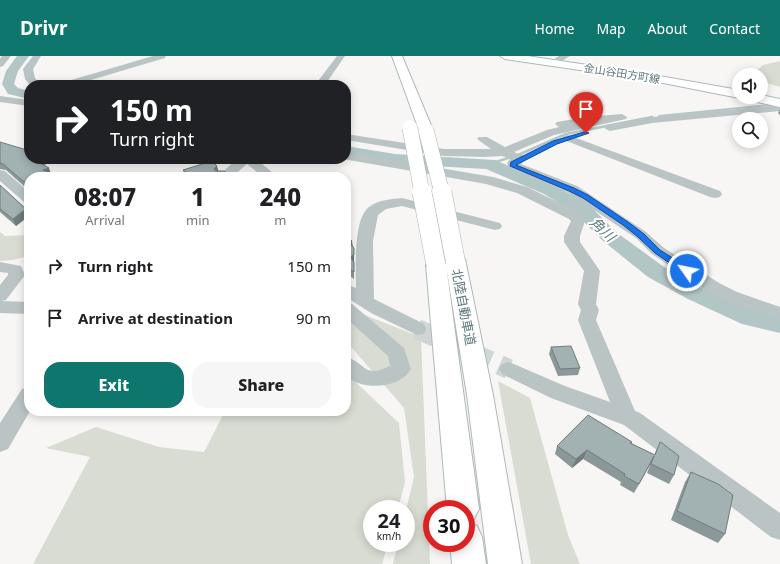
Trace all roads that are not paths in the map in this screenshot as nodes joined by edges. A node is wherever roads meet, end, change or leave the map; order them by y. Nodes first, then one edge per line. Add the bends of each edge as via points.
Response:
1 (7, 56) edge
2 (37, 56) edge
3 (162, 56) edge
4 (341, 56) edge
5 (385, 56) edge
6 (396, 56) edge
7 (505, 56) edge
8 (566, 56) edge
9 (552, 63) junction
10 (0, 64) edge
11 (31, 80) edge
12 (81, 80) edge
13 (324, 80) edge
14 (396, 84) dead end
15 (732, 93) edge
16 (780, 98) edge
17 (0, 99) edge
18 (768, 99) edge
19 (768, 101) edge
20 (732, 102) edge
21 (24, 103) edge
22 (780, 103) edge
23 (780, 108) edge
24 (406, 115) dead end
25 (622, 117) junction
26 (561, 124) dead end
27 (351, 138) edge
28 (568, 138) junction
29 (483, 139) dead end
30 (550, 145) dead end
31 (504, 152) junction
32 (533, 153) dead end
33 (351, 157) edge
34 (520, 159) junction
35 (239, 164) edge
36 (250, 164) edge
37 (230, 172) edge
38 (263, 172) edge
39 (0, 174) edge
40 (715, 194) dead end
41 (24, 195) edge
42 (495, 226) dead end
43 (446, 262) junction
44 (0, 267) edge
45 (351, 292) edge
46 (0, 296) edge
47 (364, 301) junction
48 (0, 307) edge
49 (24, 308) edge
50 (351, 312) edge
51 (780, 314) edge
52 (417, 329) tunnel mouth
53 (351, 369) edge
54 (509, 369) tunnel mouth
55 (24, 403) edge
56 (627, 417) junction
57 (0, 442) edge
58 (462, 500) edge
59 (780, 528) edge
60 (468, 552) edge
61 (469, 564) edge
62 (505, 564) edge

1 - 10 street
2 - 11 street via 28,69
3 - 12 street
4 - 13 street
5 - 14 main road
6 - 43 main road, 北陸自動車道, bridge via 410,84 439,176
7 - 9 main road, 金山谷田方町線
8 - 9 street
9 - 15 main road, 金山谷田方町線
16 - 18 main road
17 - 21 street
19 - 22 main road
20 - 25 street
23 - 28 street via 652,120
24 - 43 main road, 北陸自動車道, bridge
25 - 26 street
25 - 31 street via 551,132
27 - 31 street via 468,154
28 - 30 street
28 - 40 street
29 - 31 street
31 - 34 street
32 - 34 street
33 - 56 street via 488,180 522,190 575,216 578,221 572,242 592,271 587,320
34 - 51 street via 513,163 513,166 585,196 641,235 658,251 713,287
35 - 37 street
36 - 38 street
39 - 41 street
42 - 47 street via 402,202 389,203 377,208 370,215 366,238
43 - 58 main road, 北陸自動車道
43 - 62 main road, 北陸自動車道 via 480,395
44 - 46 street via 15,269 17,275
45 - 47 street
47 - 52 street
48 - 49 street
50 - 53 street via 397,353 401,369 381,379 359,376
54 - 56 street via 558,392
55 - 57 street
56 - 59 street
60 - 61 main road

